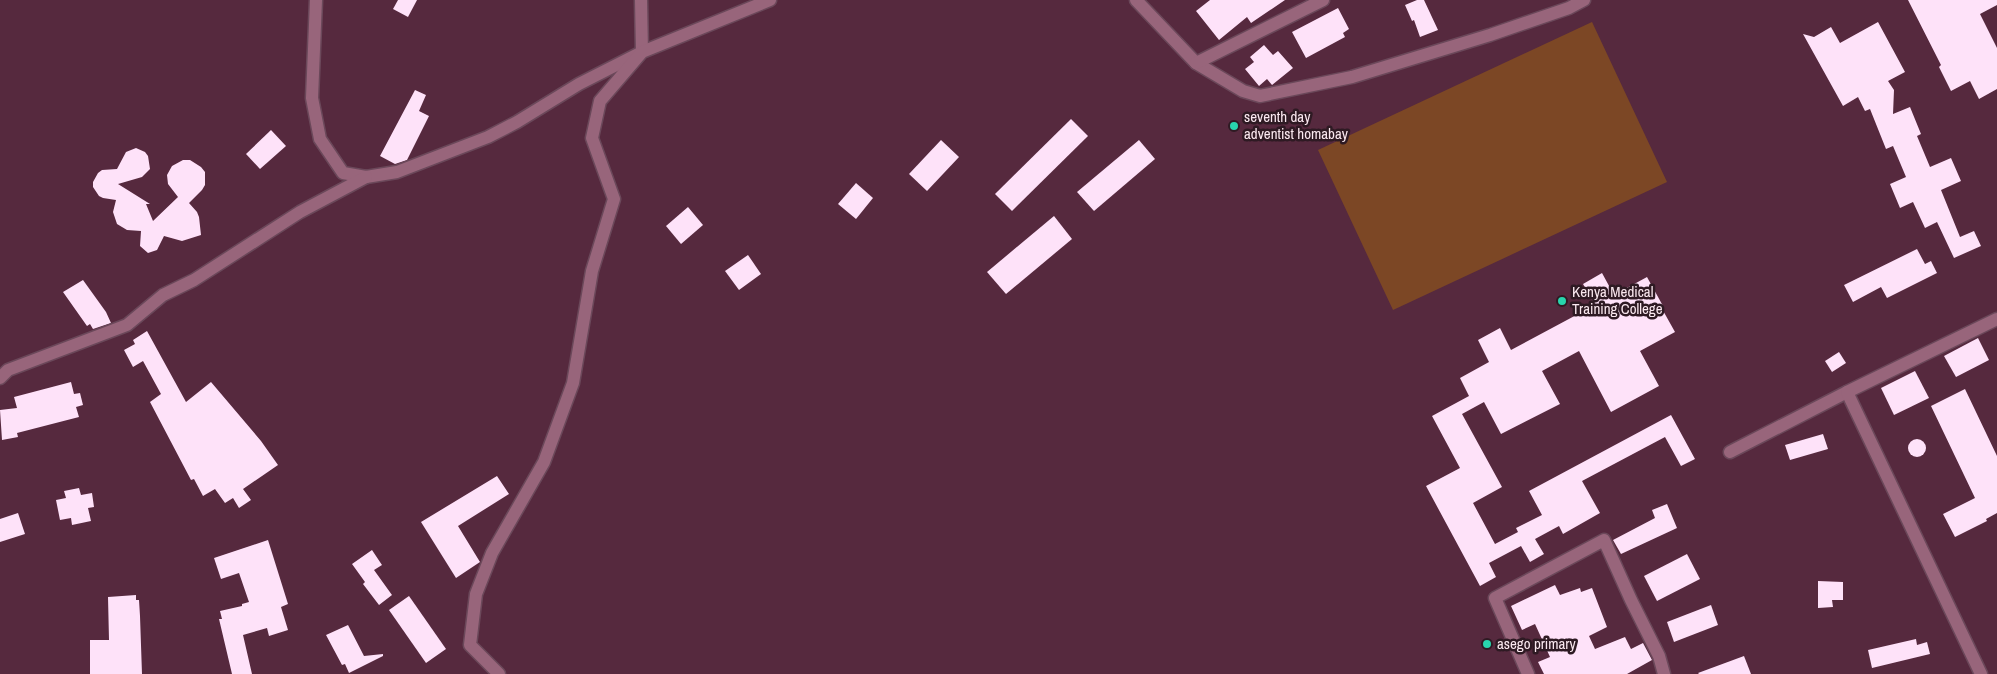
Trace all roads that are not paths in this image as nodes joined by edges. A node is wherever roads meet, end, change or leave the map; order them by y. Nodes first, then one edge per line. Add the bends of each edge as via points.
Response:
1 (316, 0) edge
2 (641, 0) edge
3 (770, 0) edge
4 (1136, 0) edge
5 (1323, 0) edge
6 (1584, 0) edge
7 (642, 52) junction
8 (1196, 62) junction
9 (366, 178) junction
10 (1997, 320) edge
11 (0, 378) edge
12 (1847, 392) junction
13 (1730, 452) dead end
14 (500, 674) edge
15 (1528, 674) edge
16 (1664, 674) edge
17 (1981, 674) edge

1 - 9 street via 312,98 320,139 343,174
2 - 7 street
3 - 7 street
4 - 8 street
5 - 8 street
6 - 8 street via 1490,35 1352,78 1260,96 1243,91
7 - 9 street via 488,137 397,172
7 - 14 street via 600,101 592,138 614,199 592,271 572,383 544,462 492,553 476,594 470,645
9 - 11 street via 300,212 194,280 163,295 127,325 8,370
10 - 12 street
12 - 13 street
12 - 17 street
15 - 16 street via 1495,598 1604,540 1660,656

